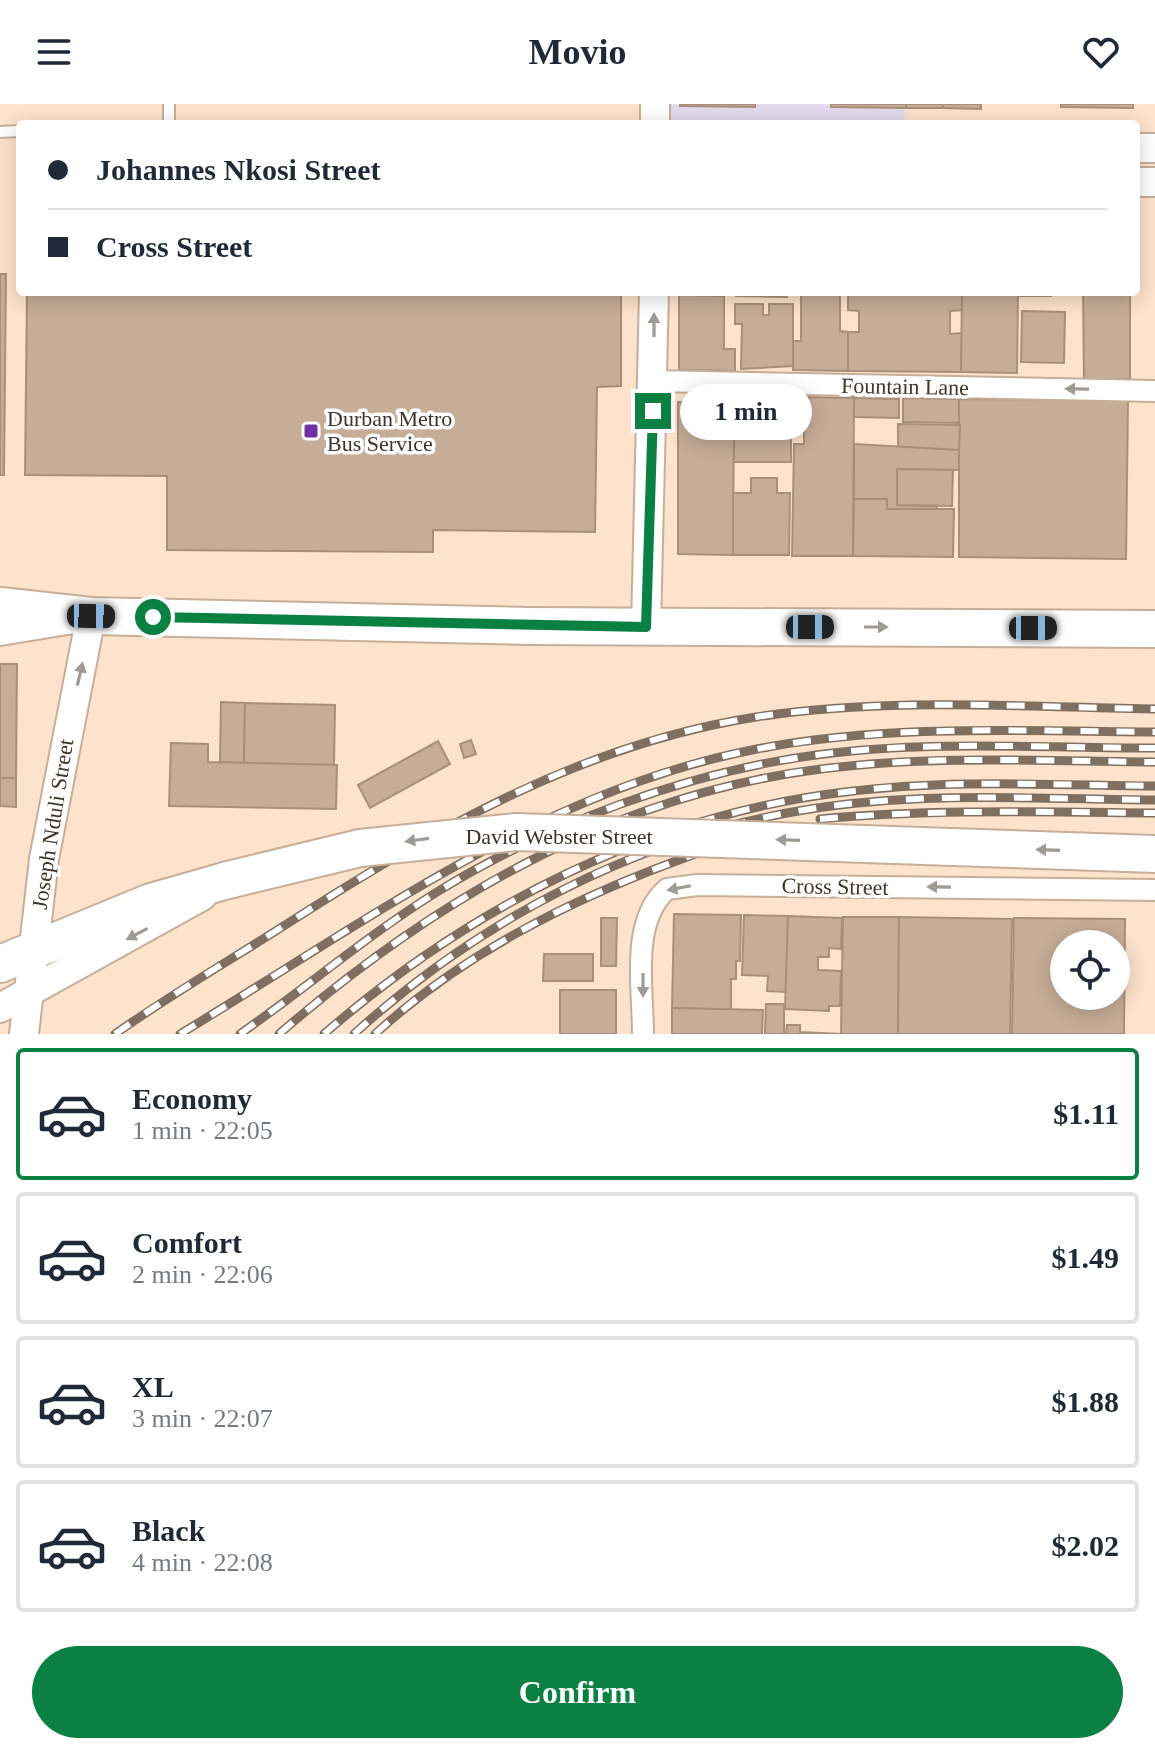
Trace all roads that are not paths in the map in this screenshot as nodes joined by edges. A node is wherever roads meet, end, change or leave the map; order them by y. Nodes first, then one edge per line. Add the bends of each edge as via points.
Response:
1 (654, 296) edge
2 (654, 381) junction
3 (1155, 391) edge
4 (0, 606) edge
5 (91, 616) junction
6 (646, 627) junction
7 (1155, 629) edge
8 (0, 631) edge
9 (1141, 853) edge
10 (228, 880) junction
11 (1155, 890) edge
12 (33, 948) junction
13 (0, 964) edge
14 (28, 990) junction
15 (0, 1008) edge
16 (24, 1034) edge
17 (643, 1034) edge

2 -> 1 street
3 -> 2 street, Fountain Lane
2 - 6 street
4 - 5 highway
5 - 6 highway
5 - 8 street
12 -> 5 street, Joseph Nduli Street
6 -> 7 highway
9 -> 10 highway, David Webster Street, bridge via 516,832 360,848
10 - 12 highway via 151,902
10 -> 14 street, David Webster Street
11 -> 17 street, Cross Street via 697,885 667,889 648,912
12 - 13 highway
12 - 14 street, Joseph Nduli Street
14 - 15 street, David Webster Street
14 - 16 street, Joseph Nduli Street

